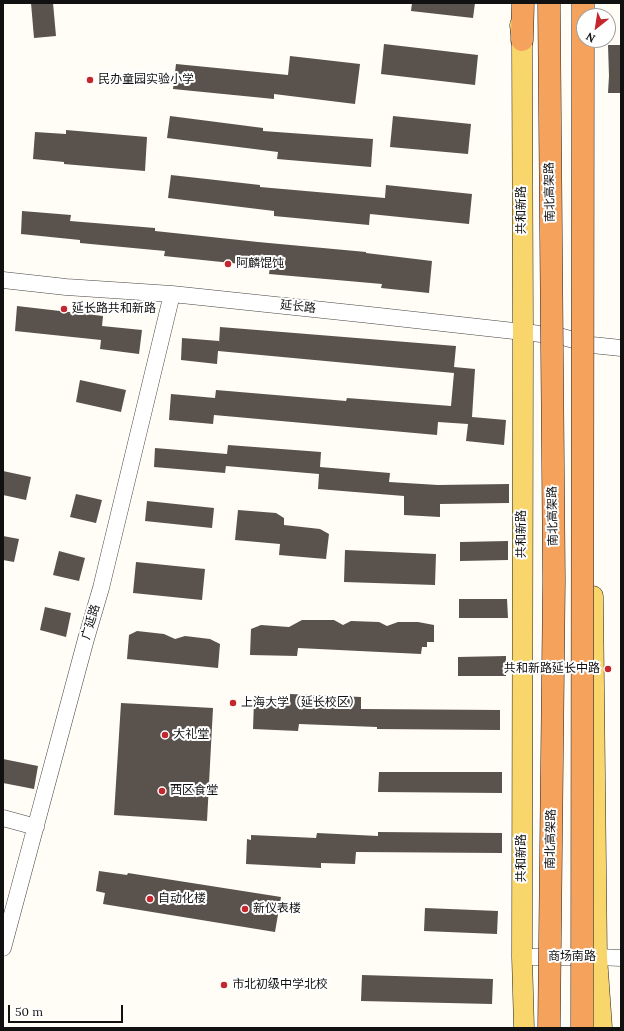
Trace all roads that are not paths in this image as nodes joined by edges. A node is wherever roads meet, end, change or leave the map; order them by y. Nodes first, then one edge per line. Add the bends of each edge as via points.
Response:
1 (517, 3) edge
2 (522, 3) edge
3 (526, 3) edge
4 (549, 3) edge
5 (582, 3) edge
6 (522, 40) junction
7 (593, 48) edge
8 (3, 280) edge
9 (172, 294) junction
10 (523, 332) junction
11 (592, 345) junction
12 (621, 348) edge
13 (3, 818) edge
14 (36, 827) junction
15 (3, 948) edge
16 (597, 956) junction
17 (522, 957) junction
18 (621, 958) edge
19 (524, 1028) edge
20 (549, 1028) edge
21 (582, 1028) edge
22 (602, 1028) edge

1 - 6 main road, 共和新路
2 - 6 highway
3 - 6 main road, 共和新路
4 - 20 highway, 南北高架路, bridge via 554,580
5 - 21 highway, bridge
6 - 10 main road, 共和新路
7 - 11 main road
8 - 9 street, 延长路
9 - 10 street, 延长路
9 - 14 street, 广延路 via 101,588
10 - 11 street, 延长路 via 559,336
10 - 17 main road, 共和新路
11 - 12 street, 延长路
11 - 16 main road
13 - 14 street
14 - 15 street, 广延路
16 - 17 street, 商场南路
16 - 18 street, 商场南路
16 - 22 main road
17 - 19 main road, 共和新路

